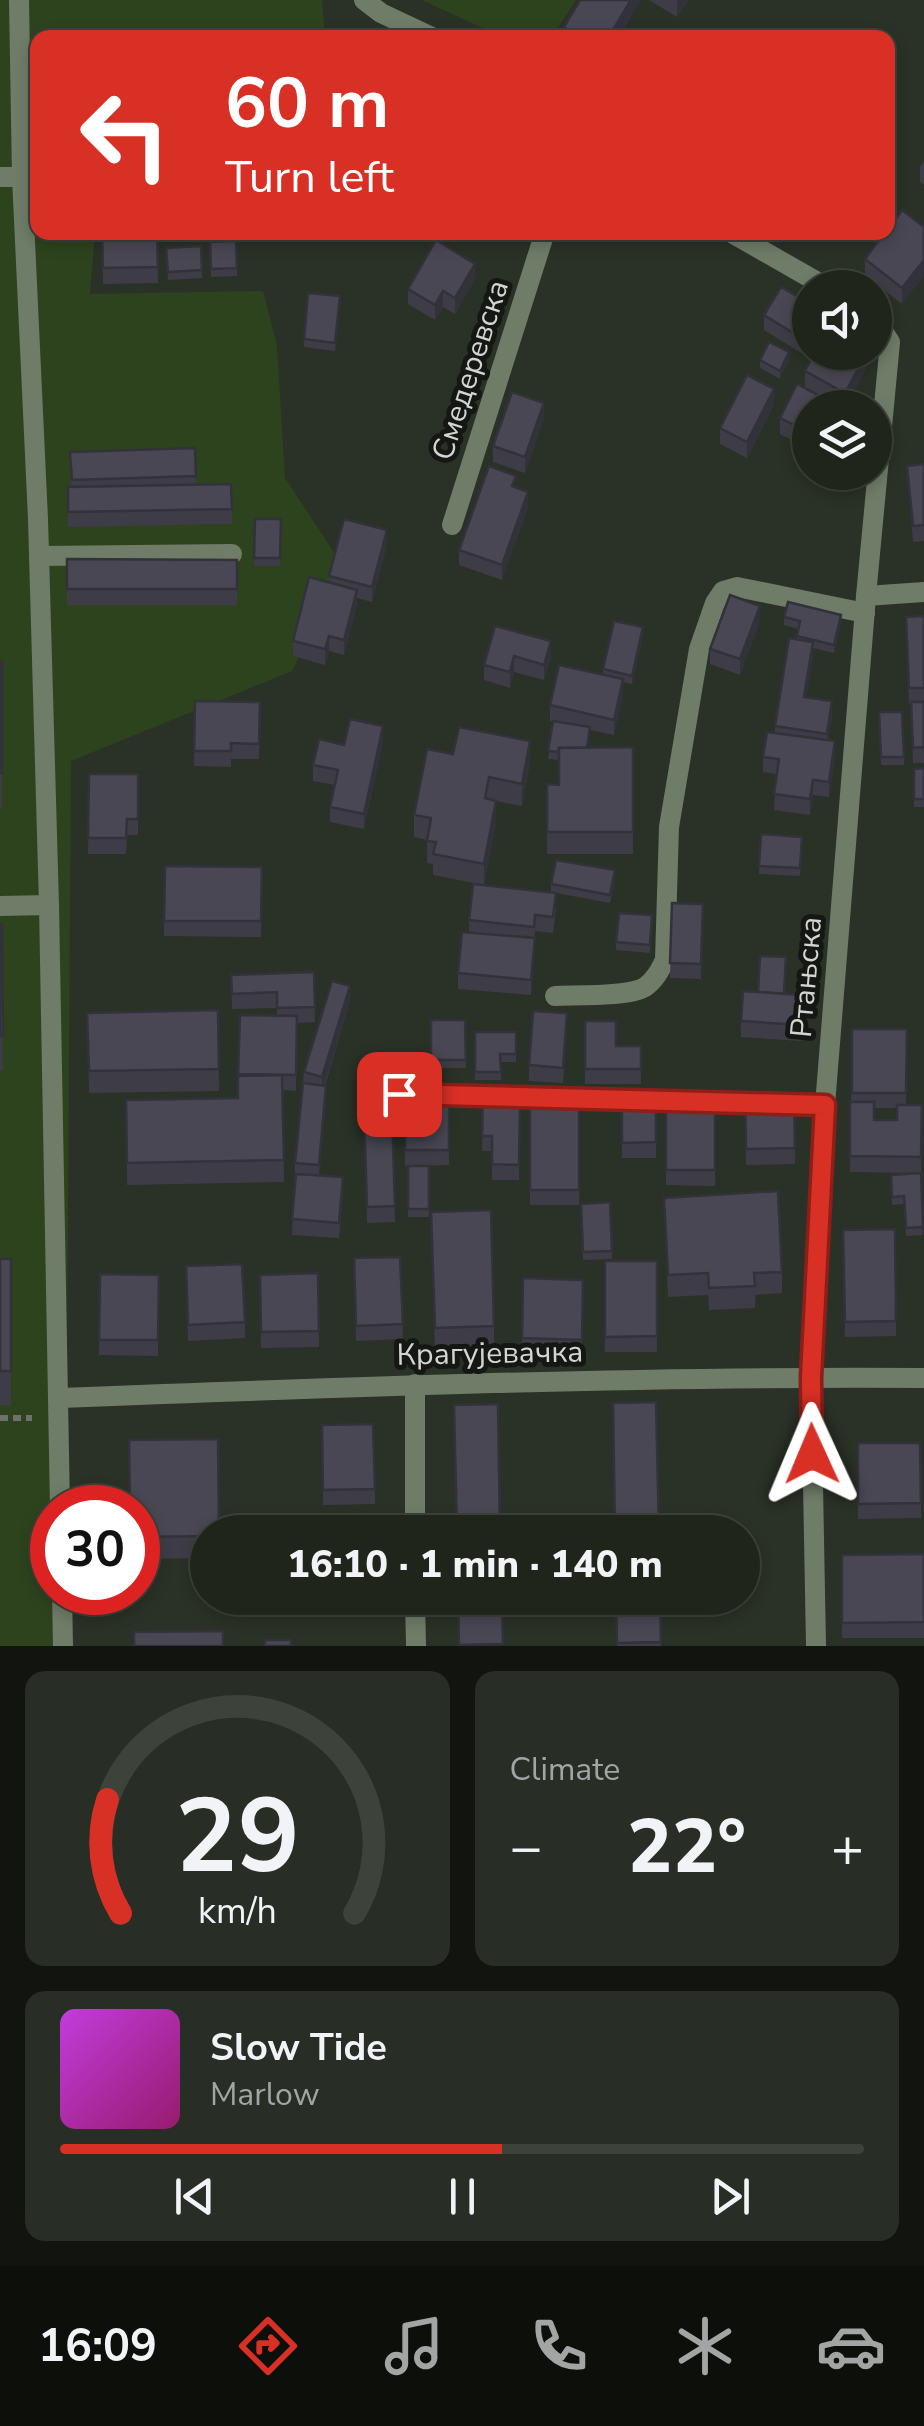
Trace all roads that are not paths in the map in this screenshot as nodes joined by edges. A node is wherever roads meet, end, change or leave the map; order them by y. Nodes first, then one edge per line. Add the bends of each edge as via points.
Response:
1 (19, 0) edge
2 (364, 0) edge
3 (417, 30) edge
4 (0, 177) edge
5 (30, 177) edge
6 (31, 240) edge
7 (543, 240) edge
8 (744, 240) edge
9 (796, 270) edge
10 (887, 370) edge
11 (452, 525) dead end
12 (232, 554) dead end
13 (39, 556) junction
14 (924, 592) edge
15 (866, 604) junction
16 (49, 905) junction
17 (0, 906) edge
18 (555, 996) dead end
19 (399, 1094) dead end
20 (825, 1105) junction
21 (811, 1377) junction
22 (924, 1378) edge
23 (415, 1384) junction
24 (58, 1398) junction
25 (60, 1485) edge
26 (415, 1515) edge
27 (62, 1615) edge
28 (416, 1615) edge
29 (62, 1646) edge
30 (416, 1646) edge
31 (816, 1646) edge

1 - 5 street
2 - 3 street
4 - 5 street
6 - 13 street
7 - 11 street, Смедеревска
8 - 9 street
10 - 15 street, Ртањска
12 - 13 street
13 - 16 street
14 - 15 street
15 - 18 street via 737,587 722,591 699,648 669,827 664,960 649,984 635,992
15 - 20 street, Ртањска
16 - 17 street
16 - 24 street
19 - 20 street
20 - 21 street, Ртањска
21 - 22 street, Крагујевачка
21 - 23 street, Крагујевачка
21 - 31 street, Ртањска
23 - 24 street, Крагујевачка
23 - 26 street
24 - 25 street
27 - 29 street
28 - 30 street

